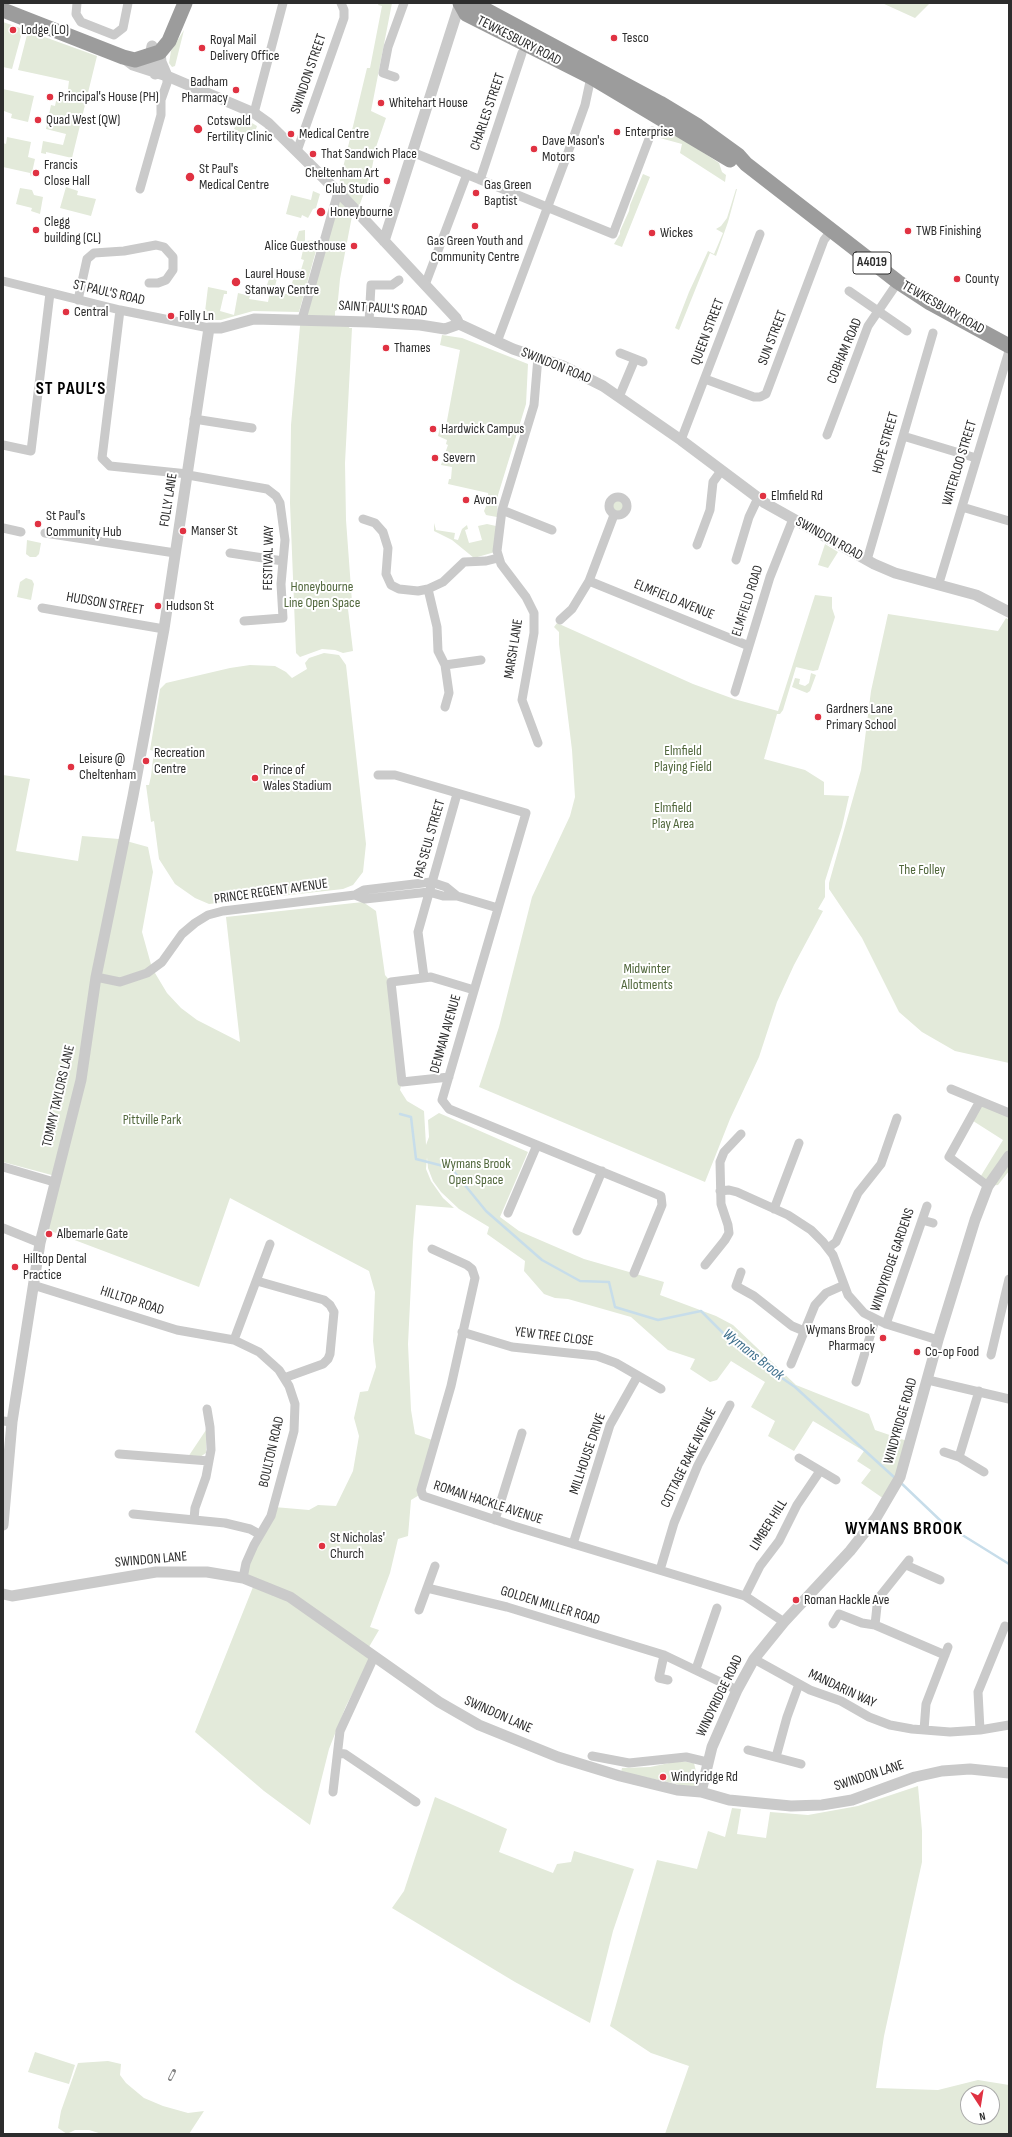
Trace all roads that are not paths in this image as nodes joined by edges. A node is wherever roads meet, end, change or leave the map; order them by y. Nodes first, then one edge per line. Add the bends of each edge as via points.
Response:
1 (77, 3) edge
2 (128, 3) edge
3 (185, 3) edge
4 (283, 3) edge
5 (404, 3) edge
6 (460, 3) edge
7 (342, 4) edge
8 (4, 8) edge
9 (154, 53) junction
10 (522, 53) dead end
11 (118, 56) junction
12 (155, 74) junction
13 (167, 76) junction
14 (395, 77) dead end
15 (591, 77) junction
16 (254, 113) junction
17 (652, 131) dead end
18 (297, 151) junction
19 (412, 152) junction
20 (746, 164) junction
21 (467, 174) junction
22 (480, 180) junction
23 (140, 189) dead end
24 (338, 192) junction
25 (548, 207) junction
26 (831, 231) junction
27 (760, 234) dead end
28 (384, 241) junction
29 (399, 280) dead end
30 (3, 281) edge
31 (898, 282) junction
32 (149, 283) dead end
33 (425, 285) junction
34 (849, 291) dead end
35 (50, 293) junction
36 (78, 300) junction
37 (120, 310) junction
38 (878, 311) junction
39 (302, 319) junction
40 (369, 322) junction
41 (459, 324) junction
42 (209, 328) junction
43 (907, 331) dead end
44 (933, 333) dead end
45 (497, 342) junction
46 (1009, 346) edge
47 (1009, 351) edge
48 (620, 353) dead end
49 (538, 357) junction
50 (705, 379) junction
51 (619, 397) junction
52 (194, 419) junction
53 (252, 428) dead end
54 (826, 435) dead end
55 (903, 436) junction
56 (682, 440) junction
57 (3, 445) edge
58 (976, 458) junction
59 (721, 471) junction
60 (188, 475) junction
61 (758, 498) junction
62 (962, 507) junction
63 (502, 510) junction
64 (614, 515) dead end
65 (363, 519) dead end
66 (793, 519) junction
67 (1009, 521) edge
68 (3, 528) edge
69 (552, 530) dead end
70 (21, 532) dead end
71 (45, 533) dead end
72 (697, 545) dead end
73 (175, 553) junction
74 (230, 553) dead end
75 (498, 558) junction
76 (736, 560) dead end
77 (868, 560) junction
78 (283, 561) junction
79 (589, 581) junction
80 (939, 583) junction
81 (428, 589) junction
82 (42, 608) dead end
83 (1009, 612) edge
84 (560, 620) dead end
85 (244, 621) dead end
86 (164, 629) junction
87 (749, 646) junction
88 (481, 660) dead end
89 (445, 665) junction
90 (154, 675) joint
91 (736, 692) dead end
92 (445, 706) dead end
93 (538, 743) dead end
94 (378, 775) dead end
95 (457, 794) junction
96 (431, 882) junction
97 (429, 892) junction
98 (355, 895) junction
99 (457, 896) junction
100 (498, 908) junction
101 (96, 977) junction
102 (424, 977) junction
103 (474, 990) junction
104 (449, 1077) junction
105 (951, 1089) dead end
106 (980, 1100) junction
107 (1009, 1113) edge
108 (897, 1118) dead end
109 (741, 1134) dead end
110 (799, 1143) dead end
111 (537, 1145) junction
112 (1009, 1156) edge
113 (3, 1167) edge
114 (602, 1171) junction
115 (54, 1182) junction
116 (988, 1186) junction
117 (720, 1191) junction
118 (927, 1206) dead end
119 (774, 1209) junction
120 (508, 1212) dead end
121 (922, 1220) junction
122 (932, 1223) dead end
123 (3, 1228) edge
124 (577, 1231) dead end
125 (40, 1243) junction
126 (270, 1244) dead end
127 (828, 1248) junction
128 (432, 1249) dead end
129 (705, 1265) dead end
130 (741, 1272) dead end
131 (634, 1273) dead end
132 (1009, 1279) edge
133 (257, 1281) junction
134 (33, 1285) junction
135 (844, 1285) junction
136 (1006, 1307) edge
137 (875, 1320) junction
138 (886, 1324) junction
139 (804, 1331) junction
140 (462, 1332) junction
141 (224, 1338) joint
142 (234, 1340) junction
143 (938, 1340) junction
144 (991, 1355) dead end
145 (791, 1364) dead end
146 (637, 1377) junction
147 (284, 1378) junction
148 (928, 1380) junction
149 (856, 1382) dead end
150 (661, 1389) dead end
151 (979, 1391) junction
152 (1009, 1400) edge
153 (730, 1405) dead end
154 (207, 1409) dead end
155 (7, 1421) edge
156 (522, 1433) dead end
157 (944, 1452) dead end
158 (118, 1454) dead end
159 (959, 1457) junction
160 (799, 1458) dead end
161 (209, 1461) junction
162 (820, 1471) junction
163 (984, 1472) dead end
164 (836, 1480) dead end
165 (133, 1514) dead end
166 (194, 1519) junction
167 (495, 1520) junction
168 (3, 1525) edge
169 (259, 1534) junction
170 (573, 1544) junction
171 (435, 1566) dead end
172 (660, 1570) junction
173 (243, 1578) junction
174 (940, 1580) dead end
175 (427, 1588) junction
176 (3, 1594) edge
177 (744, 1596) junction
178 (717, 1608) dead end
179 (419, 1610) dead end
180 (784, 1622) junction
181 (833, 1624) dead end
182 (875, 1625) junction
183 (1005, 1626) dead end
184 (371, 1655) junction
185 (664, 1655) junction
186 (754, 1659) junction
187 (696, 1669) junction
188 (659, 1678) dead end
189 (799, 1684) junction
190 (737, 1690) junction
191 (1009, 1725) edge
192 (924, 1730) junction
193 (980, 1730) junction
194 (607, 1749) dead end
195 (748, 1750) dead end
196 (338, 1753) junction
197 (592, 1756) dead end
198 (776, 1757) junction
199 (605, 1758) junction
200 (707, 1762) junction
201 (802, 1764) dead end
202 (1009, 1774) edge
203 (332, 1792) dead end
204 (701, 1792) junction
205 (416, 1802) dead end

1 - 2 street via 76,14 80,22 114,35 123,28
3 - 9 highway via 169,41
4 - 16 street
5 - 14 street via 388,47 383,73
6 - 15 highway, TEWKESBURY ROAD / A4019 via 466,14
6 - 19 street
6 - 20 highway, TEWKESBURY ROAD / A4019 via 475,4 660,103 698,126 738,155
7 - 18 street, SWINDON STREET via 344,18
8 - 11 highway, SWINDON ROAD
9 - 11 highway via 134,60
9 - 12 street
9 - 13 street
10 - 22 street, CHARLES STREET
11 - 12 street, SWINDON ROAD via 133,66
12 - 13 street, SWINDON ROAD
13 - 16 street, SWINDON ROAD
13 - 23 street via 161,100 161,115
15 - 20 highway, TEWKESBURY ROAD / A4019 via 732,161
15 - 25 street via 585,105
16 - 18 street, SWINDON ROAD
17 - 25 street via 613,234
18 - 24 street, SWINDON ROAD
19 - 21 street
19 - 28 street
20 - 26 highway, TEWKESBURY ROAD / A4019
21 - 22 street
21 - 33 street
22 - 25 street
24 - 28 street, SWINDON ROAD
24 - 39 street
25 - 45 street
26 - 31 highway, TEWKESBURY ROAD / A4019
26 - 50 street, SUN STREET via 824,240 766,394 754,397
27 - 50 street, QUEEN STREET
28 - 33 street, SWINDON ROAD
29 - 40 street via 392,285 372,285
30 - 35 street, ST PAUL'S ROAD
31 - 38 street, COBHAM ROAD
31 - 46 highway, TEWKESBURY ROAD / A4019 via 930,304
32 - 36 street via 166,280 174,270 173,256 164,247 156,245 94,253 87,259
33 - 41 street, SWINDON ROAD
34 - 38 street
35 - 36 street, ST PAUL'S ROAD
35 - 57 street via 31,451
36 - 37 street, ST PAUL'S ROAD
37 - 42 street, ST PAUL'S ROAD
37 - 60 street, FESTIVAL WAY via 102,458 110,466
38 - 43 street
38 - 54 street, COBHAM ROAD via 868,326
39 - 40 street, SAINT PAUL'S ROAD
39 - 42 street, SAINT PAUL'S ROAD via 254,319 221,328
40 - 41 street, SAINT PAUL'S ROAD via 445,329
41 - 45 street, SWINDON ROAD
42 - 52 street, FOLLY LANE
44 - 55 street, HOPE STREET
45 - 49 street, SWINDON ROAD
47 - 58 street, WATERLOO STREET
48 - 51 street via 639,361
49 - 51 street, SWINDON ROAD via 574,371
49 - 63 street via 534,405
50 - 56 street, QUEEN STREET
51 - 56 street, SWINDON ROAD
52 - 53 street
52 - 60 street, FOLLY LANE
55 - 58 street
55 - 77 street, HOPE STREET
56 - 59 street, SWINDON ROAD
58 - 62 street, WATERLOO STREET
59 - 61 street, SWINDON ROAD
59 - 72 street via 713,482 710,510
60 - 73 street, FOLLY LANE
60 - 78 street, FESTIVAL WAY via 263,488 273,493 280,503 285,527
61 - 66 street, SWINDON ROAD
61 - 76 street
62 - 67 street
62 - 80 street, WATERLOO STREET
63 - 69 street
63 - 75 street
64 - 79 street
65 - 81 street via 380,527 387,540 386,574 391,585 408,591
66 - 77 street, SWINDON ROAD
66 - 87 street, ELMFIELD ROAD via 770,578
68 - 70 street
71 - 73 street
73 - 86 street, FOLLY LANE
74 - 78 street
75 - 81 street via 464,562 443,582
75 - 93 street, MARSH LANE via 526,597 534,613 534,633 522,694 525,710
77 - 80 street, SWINDON ROAD via 895,573
78 - 85 street, FESTIVAL WAY via 281,584 284,618
79 - 84 street via 572,609
79 - 87 street, ELMFIELD AVENUE
80 - 83 street, SWINDON ROAD via 976,594
81 - 89 street via 437,627 438,651
82 - 86 street, HUDSON STREET
86 - 90 street, FOLLY LANE
87 - 91 street, ELMFIELD ROAD
88 - 89 street
89 - 92 street via 449,693
90 - 101 street, TOMMY TAYLORS LANE via 133,796
94 - 95 street, DENMAN AVENUE via 395,775
95 - 96 street, PAS SEUL STREET
95 - 100 street, DENMAN AVENUE via 526,813
96 - 97 street, PAS SEUL STREET
96 - 98 street, PRINCE REGENT AVENUE via 364,890
96 - 99 street, PRINCE REGENT AVENUE via 446,887
97 - 98 street, PRINCE REGENT AVENUE via 365,899
97 - 99 street, PRINCE REGENT AVENUE
97 - 102 street, PAS SEUL STREET via 418,932
98 - 101 street, PRINCE REGENT AVENUE via 216,912 188,928 165,958 147,973 120,982
99 - 100 street, PRINCE REGENT AVENUE
100 - 103 street, DENMAN AVENUE
101 - 115 street, TOMMY TAYLORS LANE via 81,1080
102 - 103 street
102 - 104 street via 391,982 402,1082
103 - 104 street, DENMAN AVENUE
104 - 111 street, DENMAN AVENUE via 442,1096 446,1107
105 - 106 street
106 - 107 street
106 - 116 street via 949,1157
108 - 127 street via 881,1164 858,1193 839,1236
109 - 117 street via 721,1158
110 - 119 street
111 - 114 street, DENMAN AVENUE
111 - 120 street
112 - 116 street, WINDYRIDGE ROAD
113 - 115 street
114 - 124 street
114 - 131 street, DENMAN AVENUE via 659,1194 662,1199 662,1205
115 - 125 street, TOMMY TAYLORS LANE
116 - 143 street, WINDYRIDGE ROAD
117 - 119 street, WINDYRIDGE GARDENS via 734,1190
117 - 129 street via 722,1210 729,1232 726,1240
118 - 121 street, WINDYRIDGE GARDENS
119 - 127 street, WINDYRIDGE GARDENS via 803,1224
121 - 122 street
121 - 138 street, WINDYRIDGE GARDENS
123 - 125 street
125 - 134 street, TOMMY TAYLORS LANE
126 - 133 street
127 - 135 street, WINDYRIDGE GARDENS
128 - 140 street, ROMAN HACKLE AVENUE via 467,1265 474,1273
130 - 139 street via 736,1286 754,1296 792,1326
132 - 136 street
133 - 142 street
133 - 147 street via 324,1300 330,1304 334,1312 328,1359 323,1364
134 - 141 street, HILLTOP ROAD via 177,1330
134 - 155 street, TOMMY TAYLORS LANE
135 - 137 street, WINDYRIDGE GARDENS via 857,1308
135 - 139 street via 826,1293 818,1301
136 - 144 street
137 - 138 street, WINDYRIDGE GARDENS
137 - 149 street
138 - 143 street, WINDYRIDGE GARDENS
139 - 145 street
140 - 146 street, YEW TREE CLOSE via 512,1347 597,1356 616,1363
140 - 167 street, ROMAN HACKLE AVENUE via 451,1386 421,1494 426,1498
141 - 142 street, BOULTON ROAD
142 - 147 street, BOULTON ROAD via 267,1357
143 - 148 street, WINDYRIDGE ROAD
146 - 150 street, YEW TREE CLOSE
146 - 170 street, MILLHOUSE DRIVE via 610,1425
147 - 169 street, BOULTON ROAD via 295,1404 294,1431 271,1516
148 - 151 street
148 - 180 street, WINDYRIDGE ROAD via 904,1467 887,1501 850,1551
151 - 152 street
151 - 159 street
153 - 172 street, COTTAGE RAKE AVENUE via 695,1472 674,1523
154 - 161 street via 211,1439
155 - 168 street, TOMMY TAYLORS LANE
156 - 167 street
157 - 159 street
158 - 161 street
159 - 163 street
160 - 162 street
161 - 166 street
162 - 164 street
162 - 177 street, LIMBER HILL
165 - 166 street
166 - 169 street via 239,1525
167 - 170 street, ROMAN HACKLE AVENUE
169 - 173 street, BOULTON ROAD via 246,1563
170 - 172 street, ROMAN HACKLE AVENUE
171 - 175 street
172 - 177 street, ROMAN HACKLE AVENUE
173 - 176 street, SWINDON LANE via 173,1570 12,1596
173 - 184 street, SWINDON LANE via 276,1589 290,1597
174 - 182 street via 907,1562 881,1594
175 - 179 street
175 - 185 street, GOLDEN MILLER ROAD via 507,1607
177 - 180 street, ROMAN HACKLE AVENUE
178 - 187 street
180 - 186 street, WINDYRIDGE ROAD
181 - 182 street via 839,1614
182 - 192 street via 947,1651 926,1704
183 - 193 street via 978,1692
184 - 196 street via 340,1731
184 - 204 street, SWINDON LANE via 451,1711 518,1742 620,1776 677,1790
185 - 187 street, GOLDEN MILLER ROAD
185 - 188 street
186 - 189 street, MANDARIN WAY
186 - 190 street, WINDYRIDGE ROAD
187 - 190 street, GOLDEN MILLER ROAD
189 - 192 street, MANDARIN WAY via 841,1701 879,1721
189 - 198 street
190 - 200 street, WINDYRIDGE ROAD
191 - 193 street, MANDARIN WAY
192 - 193 street, MANDARIN WAY
194 - 199 street
195 - 198 street
196 - 203 street
196 - 205 street via 345,1754
197 - 199 street
198 - 201 street
199 - 200 street via 638,1763 686,1756
200 - 204 street, WINDYRIDGE ROAD
202 - 204 street, SWINDON LANE via 970,1769 942,1771 915,1777 852,1800 806,1806 729,1800

